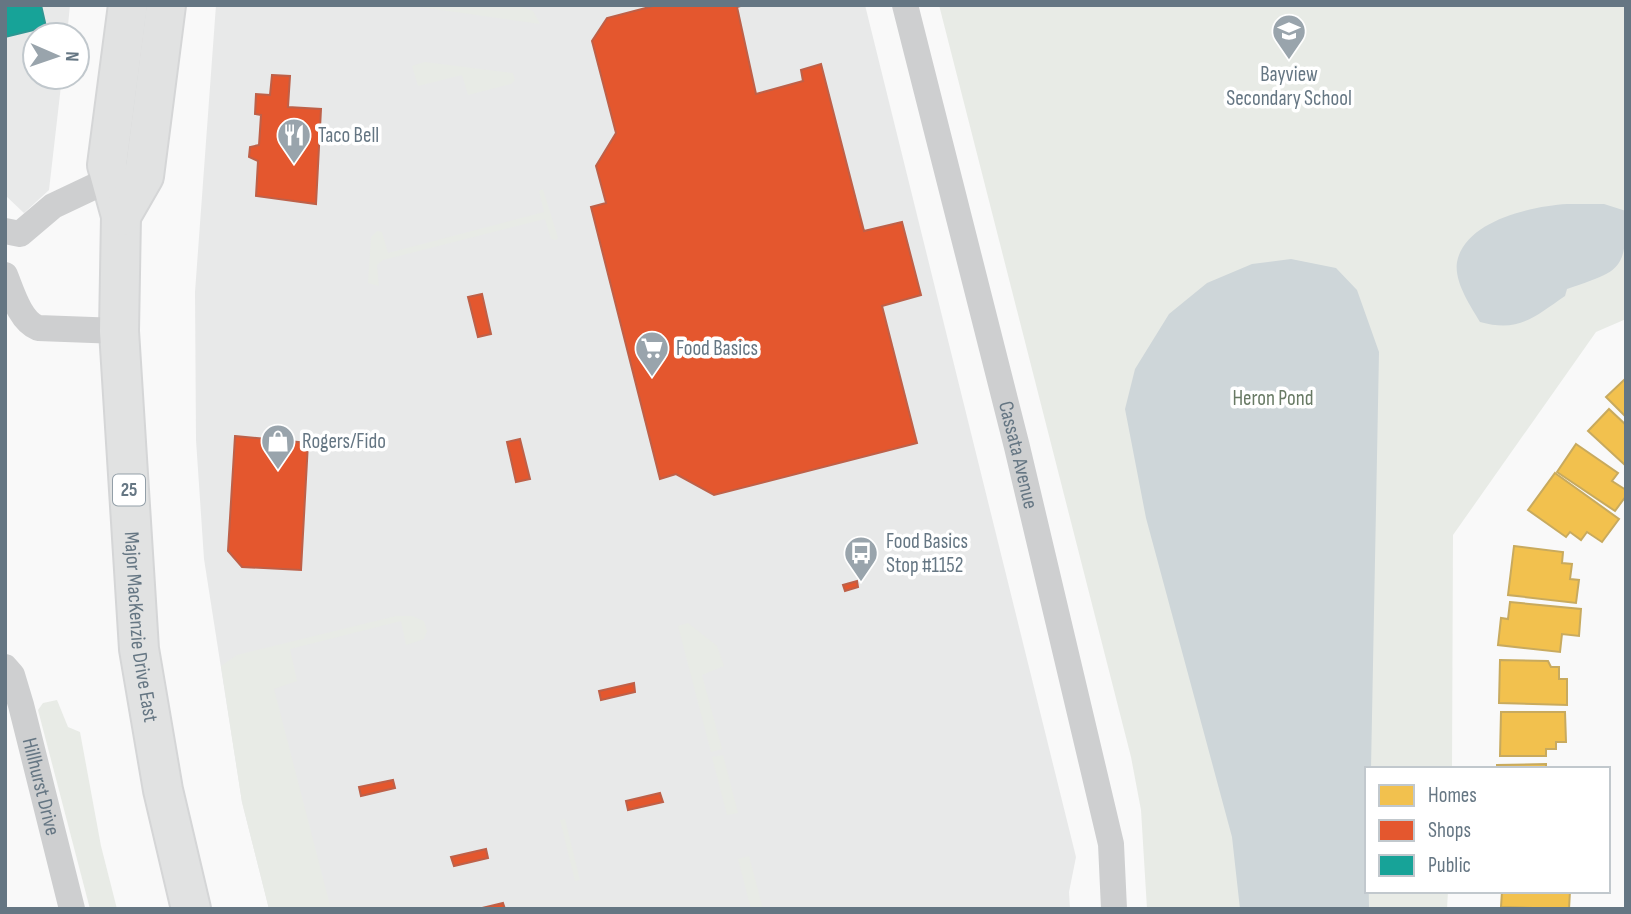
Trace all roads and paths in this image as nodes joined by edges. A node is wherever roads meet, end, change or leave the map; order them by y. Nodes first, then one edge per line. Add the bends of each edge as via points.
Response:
1 (128, 5) edge
2 (166, 5) edge
3 (905, 5) edge
4 (110, 179) junction
5 (121, 216) junction
6 (5, 232) edge
7 (5, 275) edge
8 (119, 331) junction
9 (5, 667) edge
10 (72, 909) edge
11 (191, 909) edge
12 (1114, 909) edge

1 - 4 main road, Major MacKenzie Drive East / 25 via 107,165
2 - 5 main road, Major MacKenzie Drive East / 25 via 144,176
3 - 12 street, Cassata Avenue via 1111,844
4 - 5 main road, Major MacKenzie Drive East / 25
4 - 6 street via 53,206 20,234
5 - 8 main road, Major MacKenzie Drive East / 25
7 - 8 street via 30,325
8 - 11 main road, Major MacKenzie Drive East / 25 via 139,649 163,790
9 - 10 street, Hillhurst Drive via 21,705

